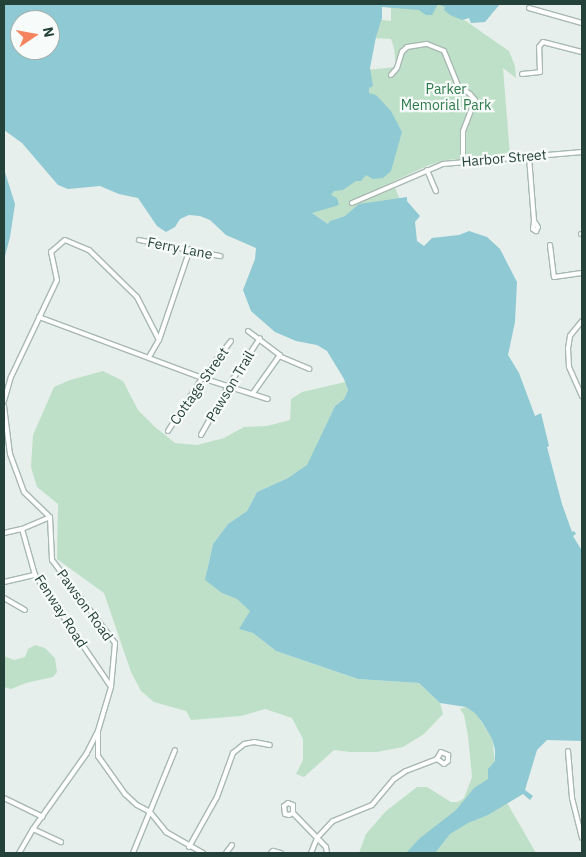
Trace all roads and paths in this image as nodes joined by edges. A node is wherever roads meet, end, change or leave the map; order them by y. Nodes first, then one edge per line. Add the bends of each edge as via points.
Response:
1 (529, 8) dead end
2 (582, 23) edge
3 (582, 52) edge
4 (522, 74) dead end
5 (390, 75) dead end
6 (582, 152) edge
7 (529, 157) junction
8 (463, 162) junction
9 (427, 170) junction
10 (436, 191) dead end
11 (352, 203) dead end
12 (534, 221) dead end
13 (139, 240) dead end
14 (550, 245) dead end
15 (190, 249) junction
16 (220, 256) dead end
17 (582, 273) edge
18 (39, 318) junction
19 (582, 321) edge
20 (248, 331) dead end
21 (260, 338) junction
22 (159, 340) junction
23 (231, 341) dead end
24 (279, 356) junction
25 (149, 357) junction
26 (308, 369) dead end
27 (202, 378) junction
28 (229, 385) junction
29 (254, 393) junction
30 (582, 396) edge
31 (268, 398) dead end
32 (4, 401) edge
33 (4, 406) edge
34 (168, 431) dead end
35 (201, 435) dead end
36 (4, 452) edge
37 (10, 454) junction
38 (50, 517) junction
39 (22, 529) junction
40 (4, 533) edge
41 (35, 575) junction
42 (4, 582) edge
43 (4, 598) edge
44 (25, 610) dead end
45 (111, 687) junction
46 (98, 731) junction
47 (270, 745) dead end
48 (176, 750) dead end
49 (568, 751) dead end
50 (437, 759) dead end
51 (4, 798) edge
52 (150, 812) junction
53 (293, 813) dead end
54 (43, 817) junction
55 (33, 829) junction
56 (317, 838) junction
57 (582, 838) edge
58 (61, 842) dead end
59 (232, 845) dead end
60 (189, 847) junction
61 (20, 853) edge
62 (133, 853) edge
63 (203, 853) edge
64 (226, 853) edge
65 (271, 853) edge
66 (281, 853) edge
67 (310, 853) edge
68 (328, 853) edge

1 - 2 street
3 - 4 street via 543,42 539,47 540,72
5 - 8 street via 407,47 427,44 444,51 458,85 475,100 463,132
6 - 7 street, Harbor Street
7 - 8 street, Harbor Street
7 - 12 street
8 - 9 street, Harbor Street
9 - 10 street
9 - 11 street, Harbor Street
13 - 15 street, Ferry Lane
14 - 17 street via 554,277
15 - 16 street, Ferry Lane
15 - 22 street
18 - 22 street via 57,280 51,252 69,240 89,250 137,297
18 - 25 street
18 - 32 street via 11,376
19 - 30 street via 570,336 568,348 569,366
20 - 21 street
21 - 24 street
21 - 28 street, Pawson Trail
22 - 25 street
23 - 27 street, Cottage Street
24 - 26 street
24 - 29 street
25 - 27 street
27 - 28 street
27 - 34 street, Cottage Street
28 - 29 street
28 - 35 street, Pawson Trail
29 - 31 street
33 - 37 street
36 - 37 street
37 - 38 street via 24,492
38 - 39 street
38 - 45 street, Pawson Road via 52,560 115,643
39 - 40 street
39 - 41 street, Fenway Road
41 - 42 street
41 - 45 street, Fenway Road
43 - 44 street
45 - 46 street, Pawson Road
46 - 52 street via 98,756 103,765 124,794
46 - 54 street, Pawson Road via 87,753
47 - 60 street via 244,744 233,753 217,797
48 - 52 street
49 - 57 street via 572,798
50 - 56 street via 398,777 372,805 339,818
51 - 54 street
52 - 60 street via 166,832
52 - 62 street
53 - 56 street
54 - 55 street, Pawson Road
55 - 58 street
55 - 61 street, Pawson Road
56 - 67 street
56 - 68 street
59 - 64 street
60 - 63 street
65 - 66 street via 273,850

